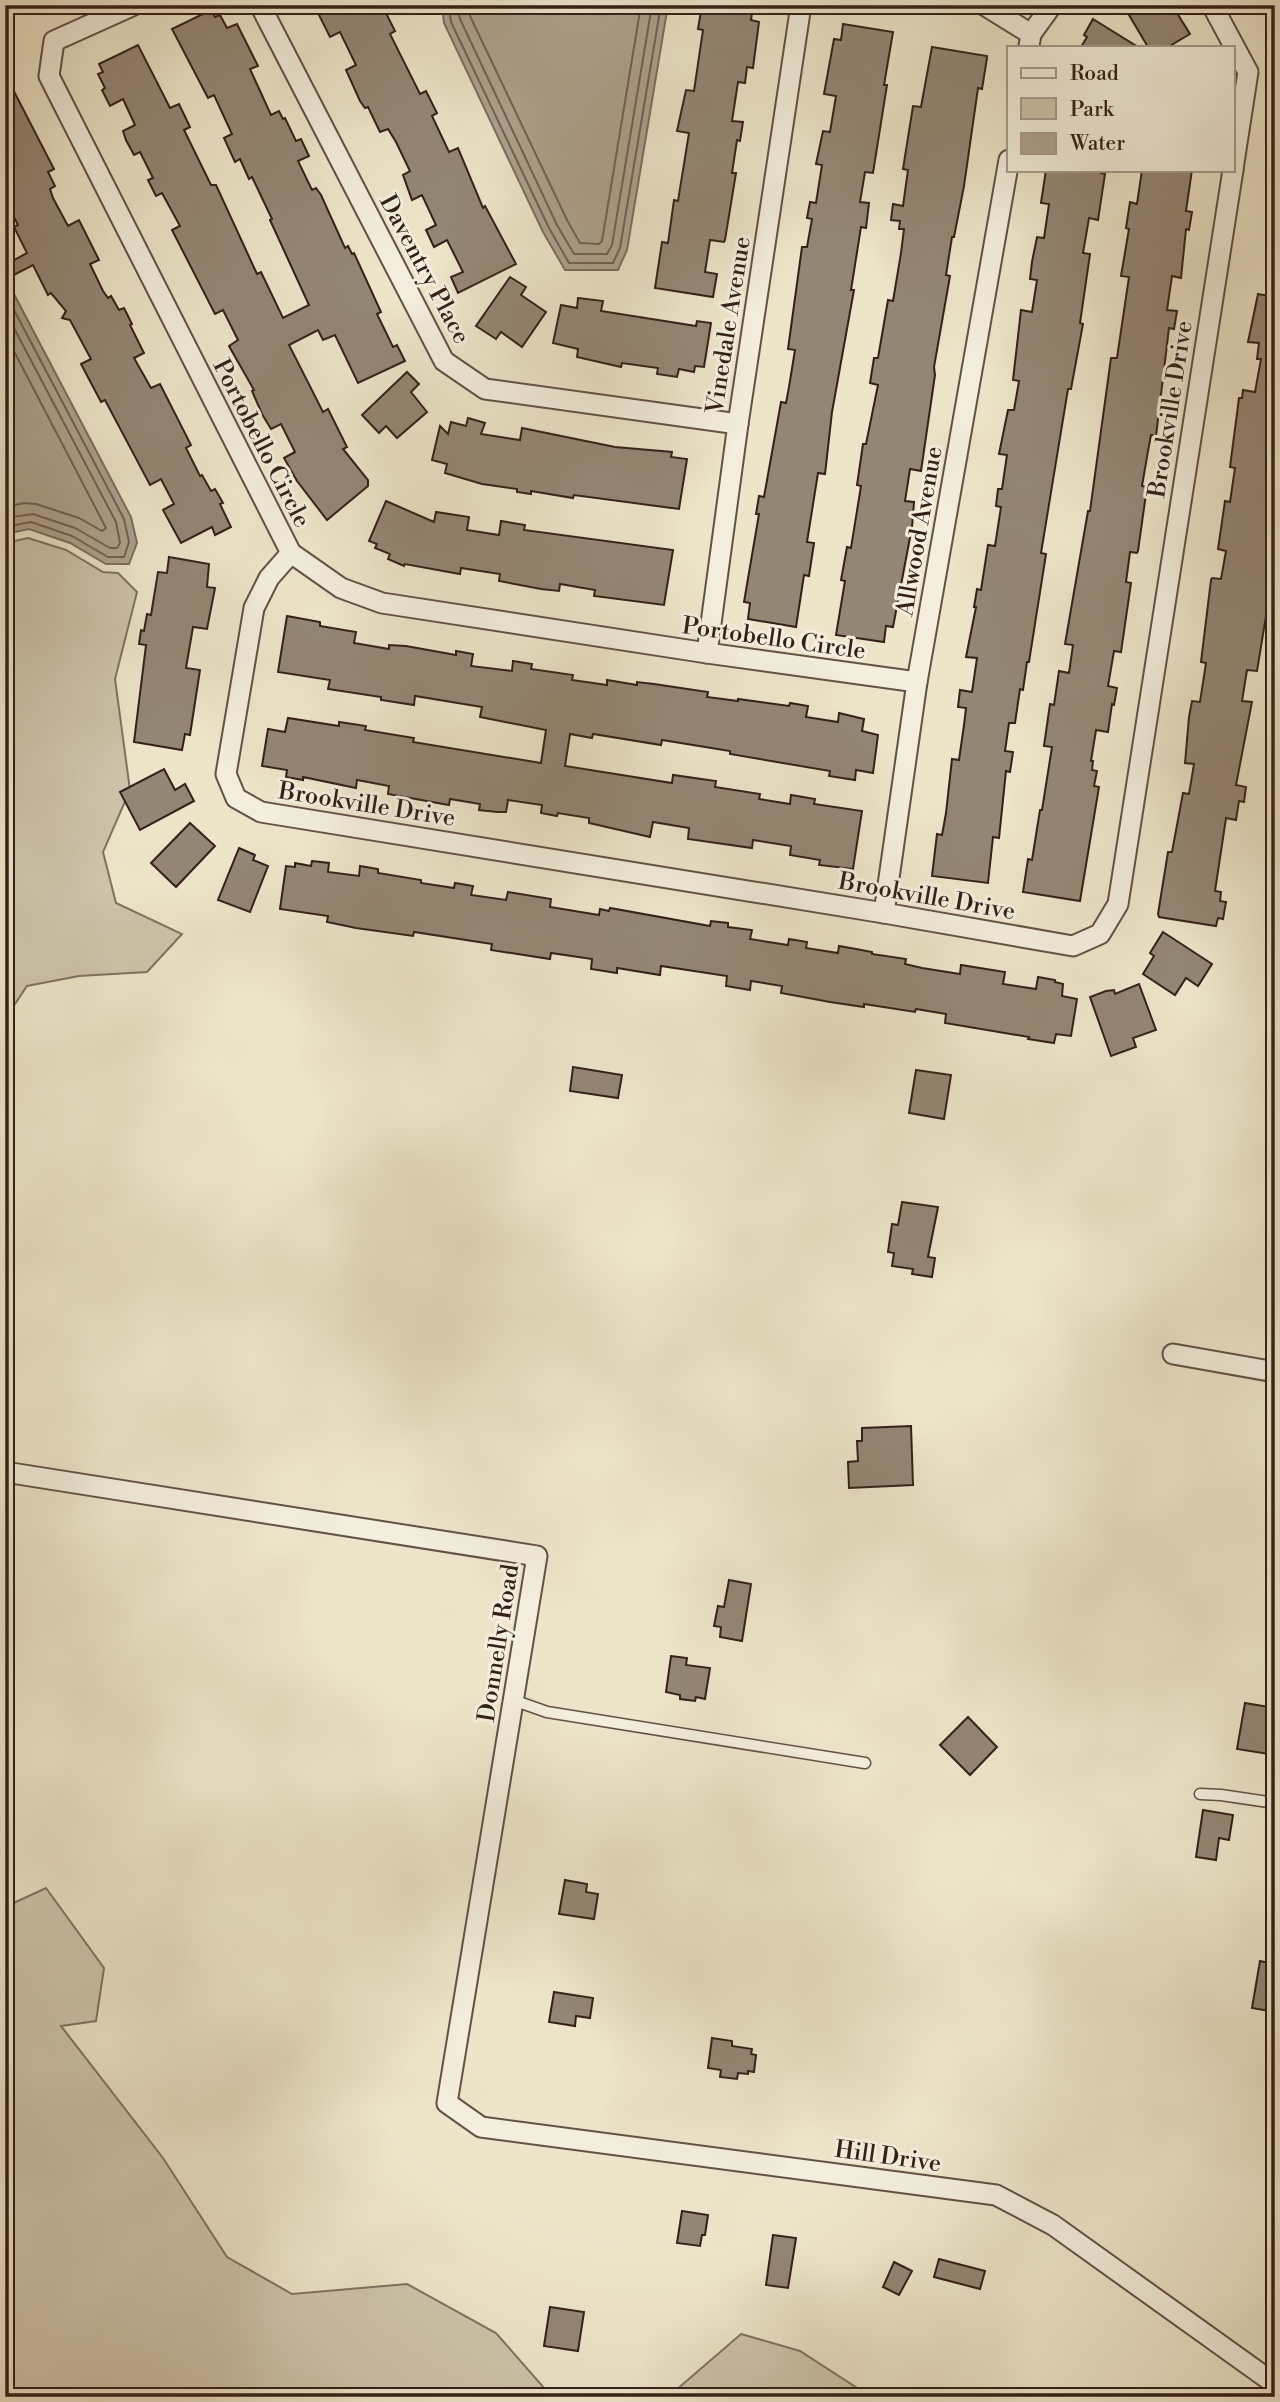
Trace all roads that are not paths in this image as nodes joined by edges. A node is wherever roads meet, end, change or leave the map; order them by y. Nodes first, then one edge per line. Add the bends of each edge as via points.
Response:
1 (134, 5) edge
2 (260, 5) edge
3 (801, 5) edge
4 (984, 5) edge
5 (1052, 5) edge
6 (1212, 5) edge
7 (1030, 41) edge
8 (1234, 163) edge
9 (1007, 171) edge
10 (1233, 172) edge
11 (738, 424) junction
12 (291, 553) junction
13 (707, 653) junction
14 (917, 682) junction
15 (884, 913) junction
16 (1173, 1354) dead end
17 (1275, 1372) edge
18 (5, 1472) edge
19 (513, 1700) junction
20 (865, 1763) dead end
21 (1200, 1794) dead end
22 (1275, 1803) edge
23 (447, 2103) joint
24 (1275, 2384) edge

1 - 12 street, Portobello Circle via 54,41 49,76
2 - 11 street, Daventry Place via 444,361 485,389
3 - 11 street, Vinedale Avenue
4 - 7 street
5 - 7 street
6 - 8 street, Brookville Drive via 1248,72
9 - 14 street, Allwood Avenue
10 - 15 street, Brookville Drive via 1118,904 1100,934 1073,946
11 - 13 street, Vinedale Avenue
12 - 13 street, Portobello Circle via 341,588 382,603
12 - 15 street, Brookville Drive via 269,578 254,608 226,774 236,798 261,812
13 - 14 street, Portobello Circle
14 - 15 street, Allwood Avenue
16 - 17 street
18 - 19 street, Donnelly Road via 537,1556
19 - 20 lane via 547,1712
19 - 23 street, Donnelly Road
21 - 22 lane
23 - 24 street, Hill Drive via 481,2127 996,2195 1053,2225

